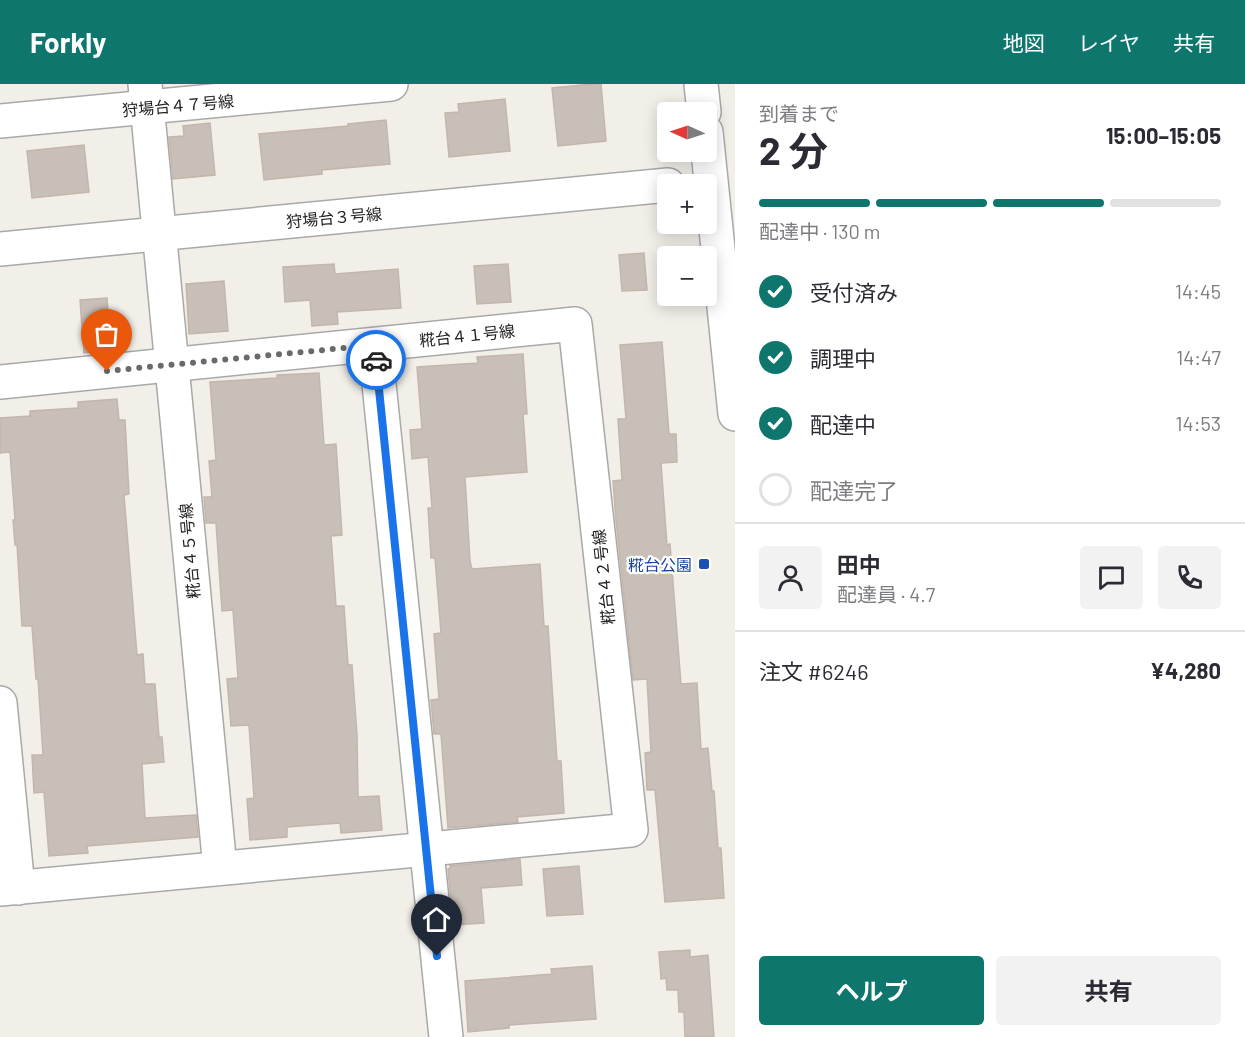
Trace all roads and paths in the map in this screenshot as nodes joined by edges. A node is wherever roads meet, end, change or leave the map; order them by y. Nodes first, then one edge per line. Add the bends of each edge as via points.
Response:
1 (391, 84) edge
2 (701, 84) edge
3 (357, 86) edge
4 (146, 96) edge
5 (703, 102) edge
6 (0, 122) edge
7 (657, 186) edge
8 (717, 232) edge
9 (159, 233) junction
10 (0, 249) edge
11 (576, 324) joint
12 (375, 345) junction
13 (172, 365) junction
14 (0, 382) edge
15 (735, 414) edge
16 (0, 703) edge
17 (426, 849) junction
18 (220, 868) junction
19 (9, 888) edge
20 (446, 1037) edge

1 - 3 street, 狩場台４７号線
2 - 5 street
3 - 4 street, 狩場台４７号線
4 - 6 street, 狩場台４７号線
4 - 9 street, 糀台４５号線
7 - 9 street, 狩場台３号線
8 - 15 street
9 - 10 street, 狩場台３号線
9 - 13 street, 糀台４５号線
11 - 12 street, 糀台４１号線
11 - 17 street, 糀台４２号線 via 631,830
12 - 13 street, 糀台４１号線
12 - 17 street
13 - 14 street, 糀台４１号線
13 - 18 street, 糀台４５号線
16 - 19 street
17 - 18 street
17 - 20 street
18 - 19 street

